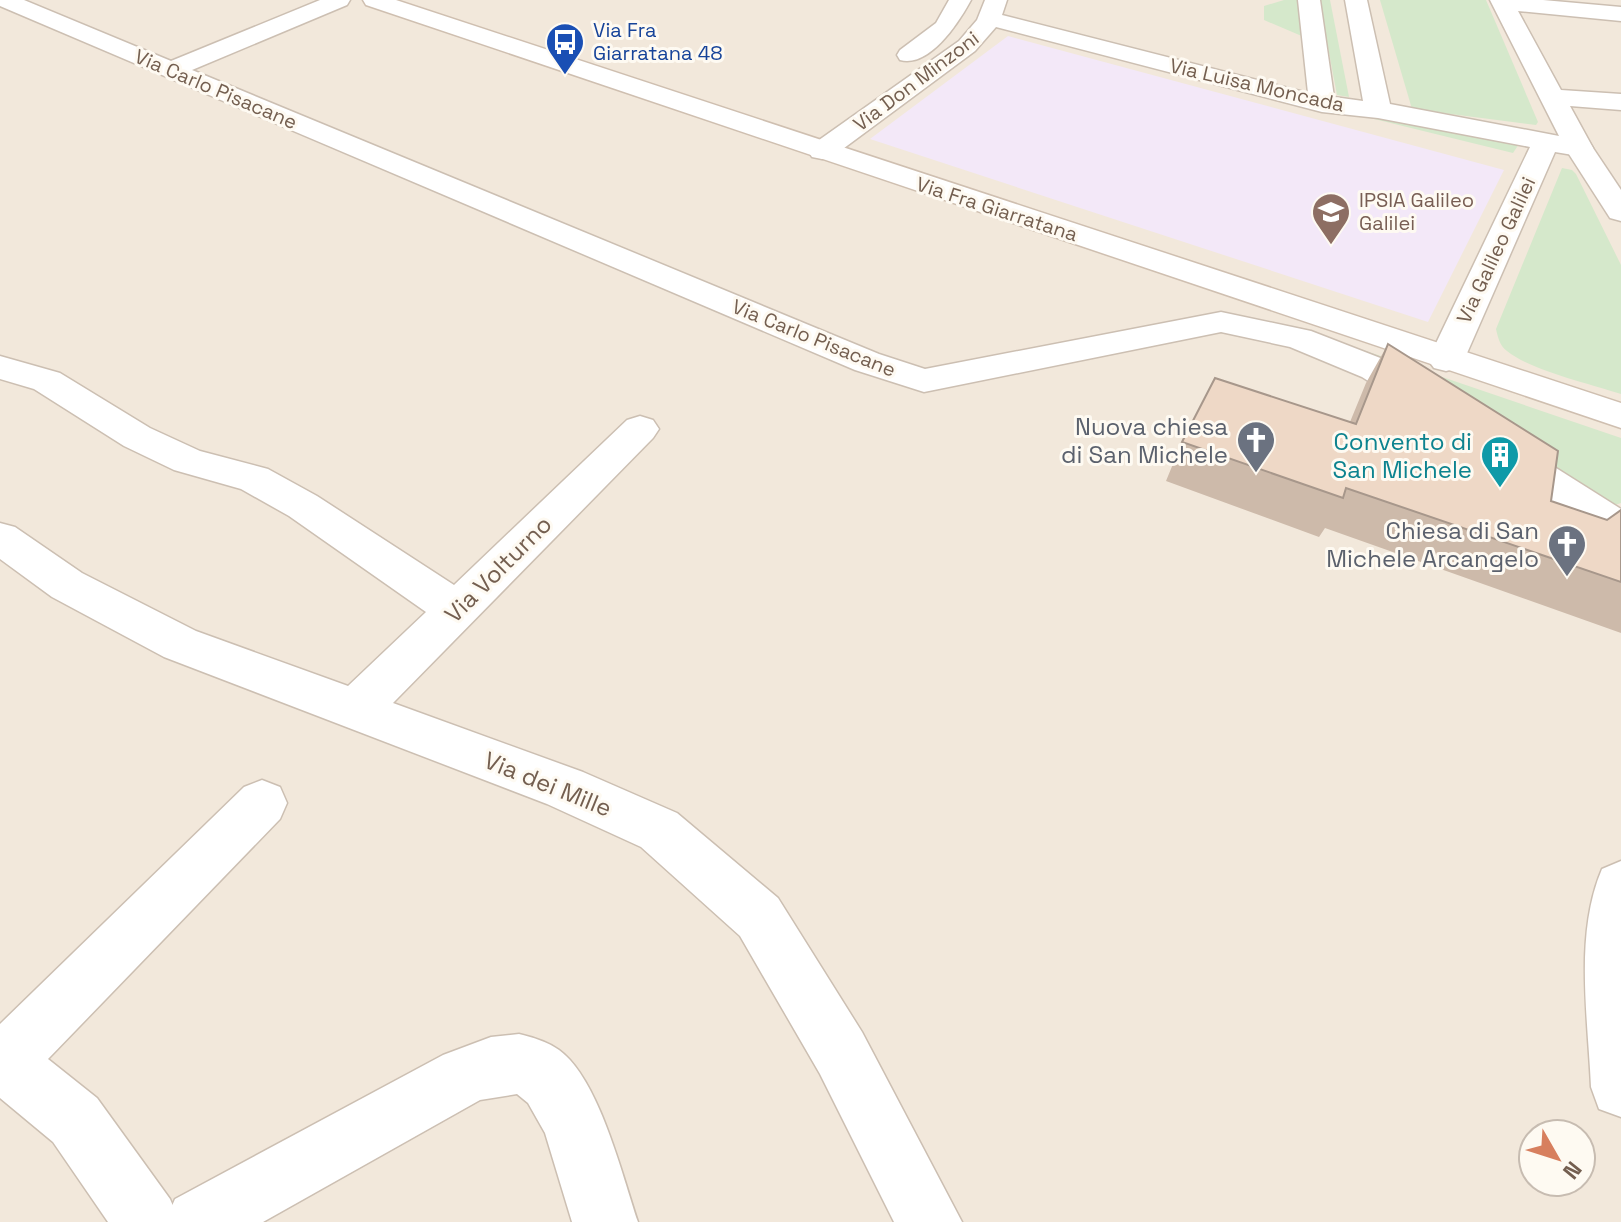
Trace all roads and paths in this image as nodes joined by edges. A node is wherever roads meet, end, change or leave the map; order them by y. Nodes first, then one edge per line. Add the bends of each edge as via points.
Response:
1 (5, 0) edge
2 (339, 0) edge
3 (374, 0) edge
4 (1309, 0) edge
5 (1356, 0) edge
6 (952, 2) edge
7 (1502, 2) edge
8 (993, 9) edge
9 (1621, 14) edge
10 (170, 70) junction
11 (884, 73) dead end
12 (1550, 97) junction
13 (1621, 102) edge
14 (1322, 104) junction
15 (1378, 110) junction
16 (816, 137) junction
17 (1579, 148) junction
18 (1540, 154) junction
19 (1621, 156) edge
20 (1621, 212) edge
21 (1446, 360) junction
22 (0, 367) edge
23 (1621, 416) edge
24 (640, 429) dead end
25 (1621, 529) edge
26 (0, 538) edge
27 (457, 610) junction
28 (356, 709) junction
29 (262, 803) dead end
30 (1621, 887) edge
31 (2, 1060) edge
32 (1621, 1087) edge
33 (147, 1222) edge
34 (198, 1222) edge
35 (605, 1222) edge
36 (929, 1222) edge

1 - 10 street, Via Carlo Pisacane
2 - 10 street
3 - 16 street, Via Fra Giarratana via 787,139
4 - 14 street
5 - 15 street
6 - 11 street, Via Don Minzoni via 945,27
7 - 9 street
7 - 12 street
8 - 14 street, Via Luisa Moncada
8 - 16 street, Via Don Minzoni via 967,46
10 - 25 street, Via Carlo Pisacane via 867,362 924,381 1221,322 1299,338 1375,369
12 - 13 street
12 - 17 street
14 - 15 street, Via Luisa Moncada
14 - 18 street via 1383,128
15 - 18 street, Via Luisa Moncada
16 - 21 street, Via Fra Giarratana
17 - 18 street, Via Luisa Moncada
17 - 19 street, Via Luisa Moncada
17 - 20 street
18 - 21 street, Via Galileo Galilei
21 - 23 street, Via Fra Giarratana
22 - 27 street via 47,381 137,437 188,461 254,479
24 - 27 street, Via Volturno
26 - 28 street, Via dei Mille via 67,585 180,644
27 - 28 street, Via Volturno
28 - 36 street, Via dei Mille via 565,788 659,830 759,917 841,1053
29 - 31 street
30 - 32 street via 1614,945
31 - 33 street via 75,1120
34 - 35 street via 464,1076 514,1064 535,1069 559,1096

